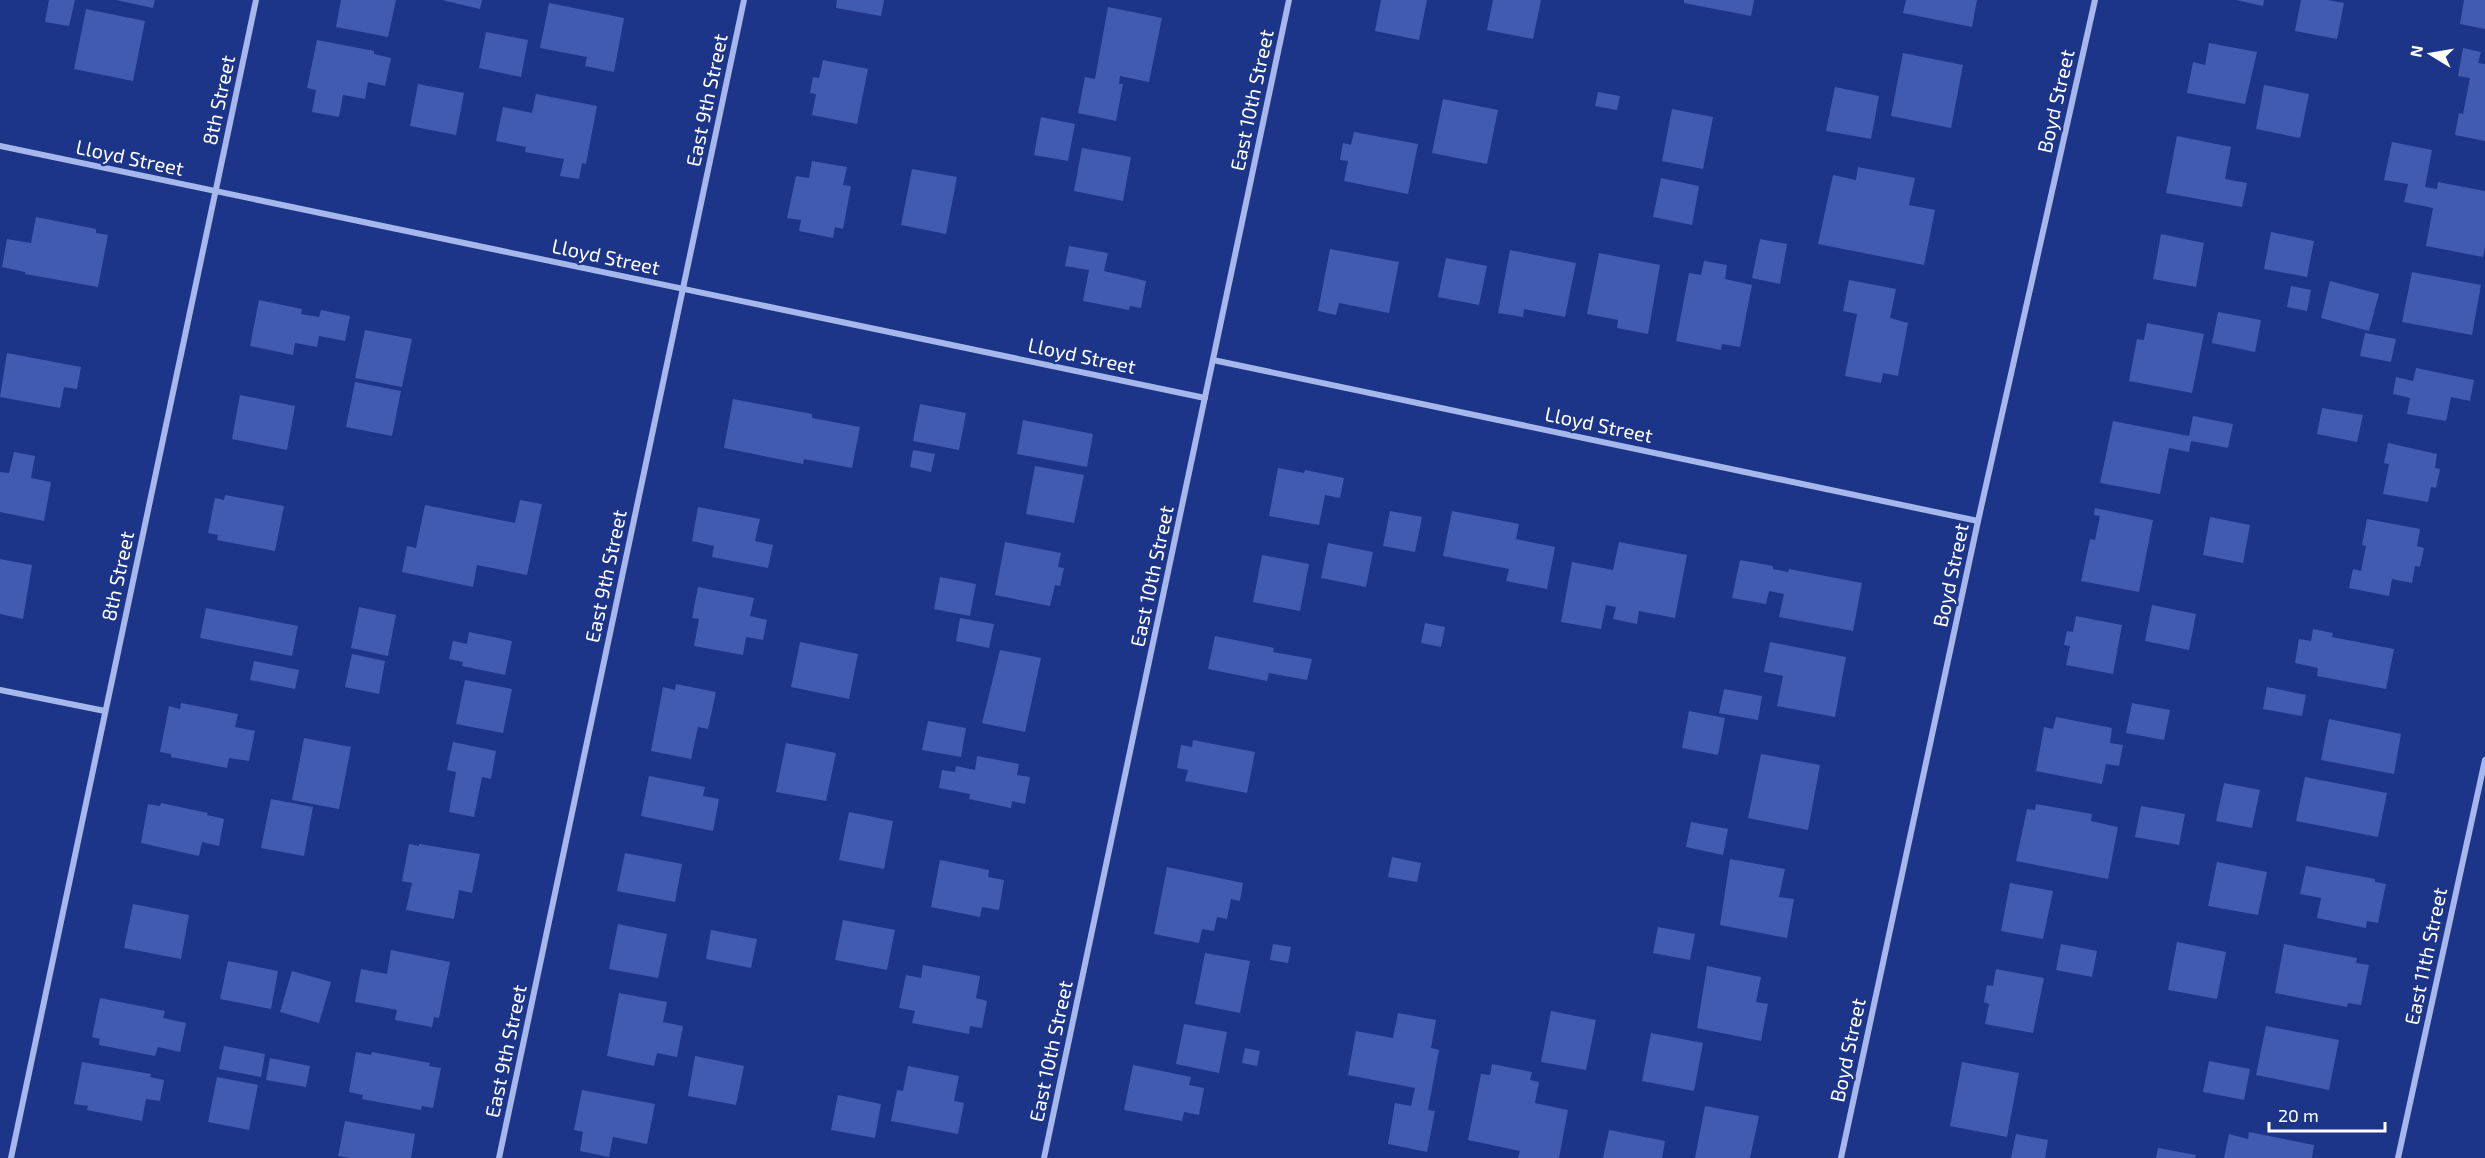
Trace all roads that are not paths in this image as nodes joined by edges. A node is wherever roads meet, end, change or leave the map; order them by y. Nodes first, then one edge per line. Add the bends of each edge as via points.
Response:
1 (256, 0) edge
2 (744, 0) edge
3 (1289, 0) edge
4 (2095, 0) edge
5 (0, 146) edge
6 (215, 191) junction
7 (683, 289) junction
8 (1213, 360) junction
9 (1205, 398) junction
10 (1978, 521) junction
11 (0, 690) edge
12 (105, 711) junction
13 (2485, 760) edge
14 (11, 1158) edge
15 (499, 1158) edge
16 (1044, 1158) edge
17 (1841, 1158) edge
18 (2398, 1158) edge

1 - 6 street, 8th Street
2 - 7 street, East 9th Street
3 - 8 street, East 10th Street
4 - 10 street, Boyd Street
5 - 6 street, Lloyd Street
6 - 7 street, Lloyd Street
6 - 12 street, 8th Street
7 - 9 street, Lloyd Street
7 - 15 street, East 9th Street
8 - 9 street, East 10th Street
8 - 10 street, Lloyd Street
9 - 16 street, East 10th Street
10 - 17 street, Boyd Street
11 - 12 street
12 - 14 street, 8th Street
13 - 18 street, East 11th Street

